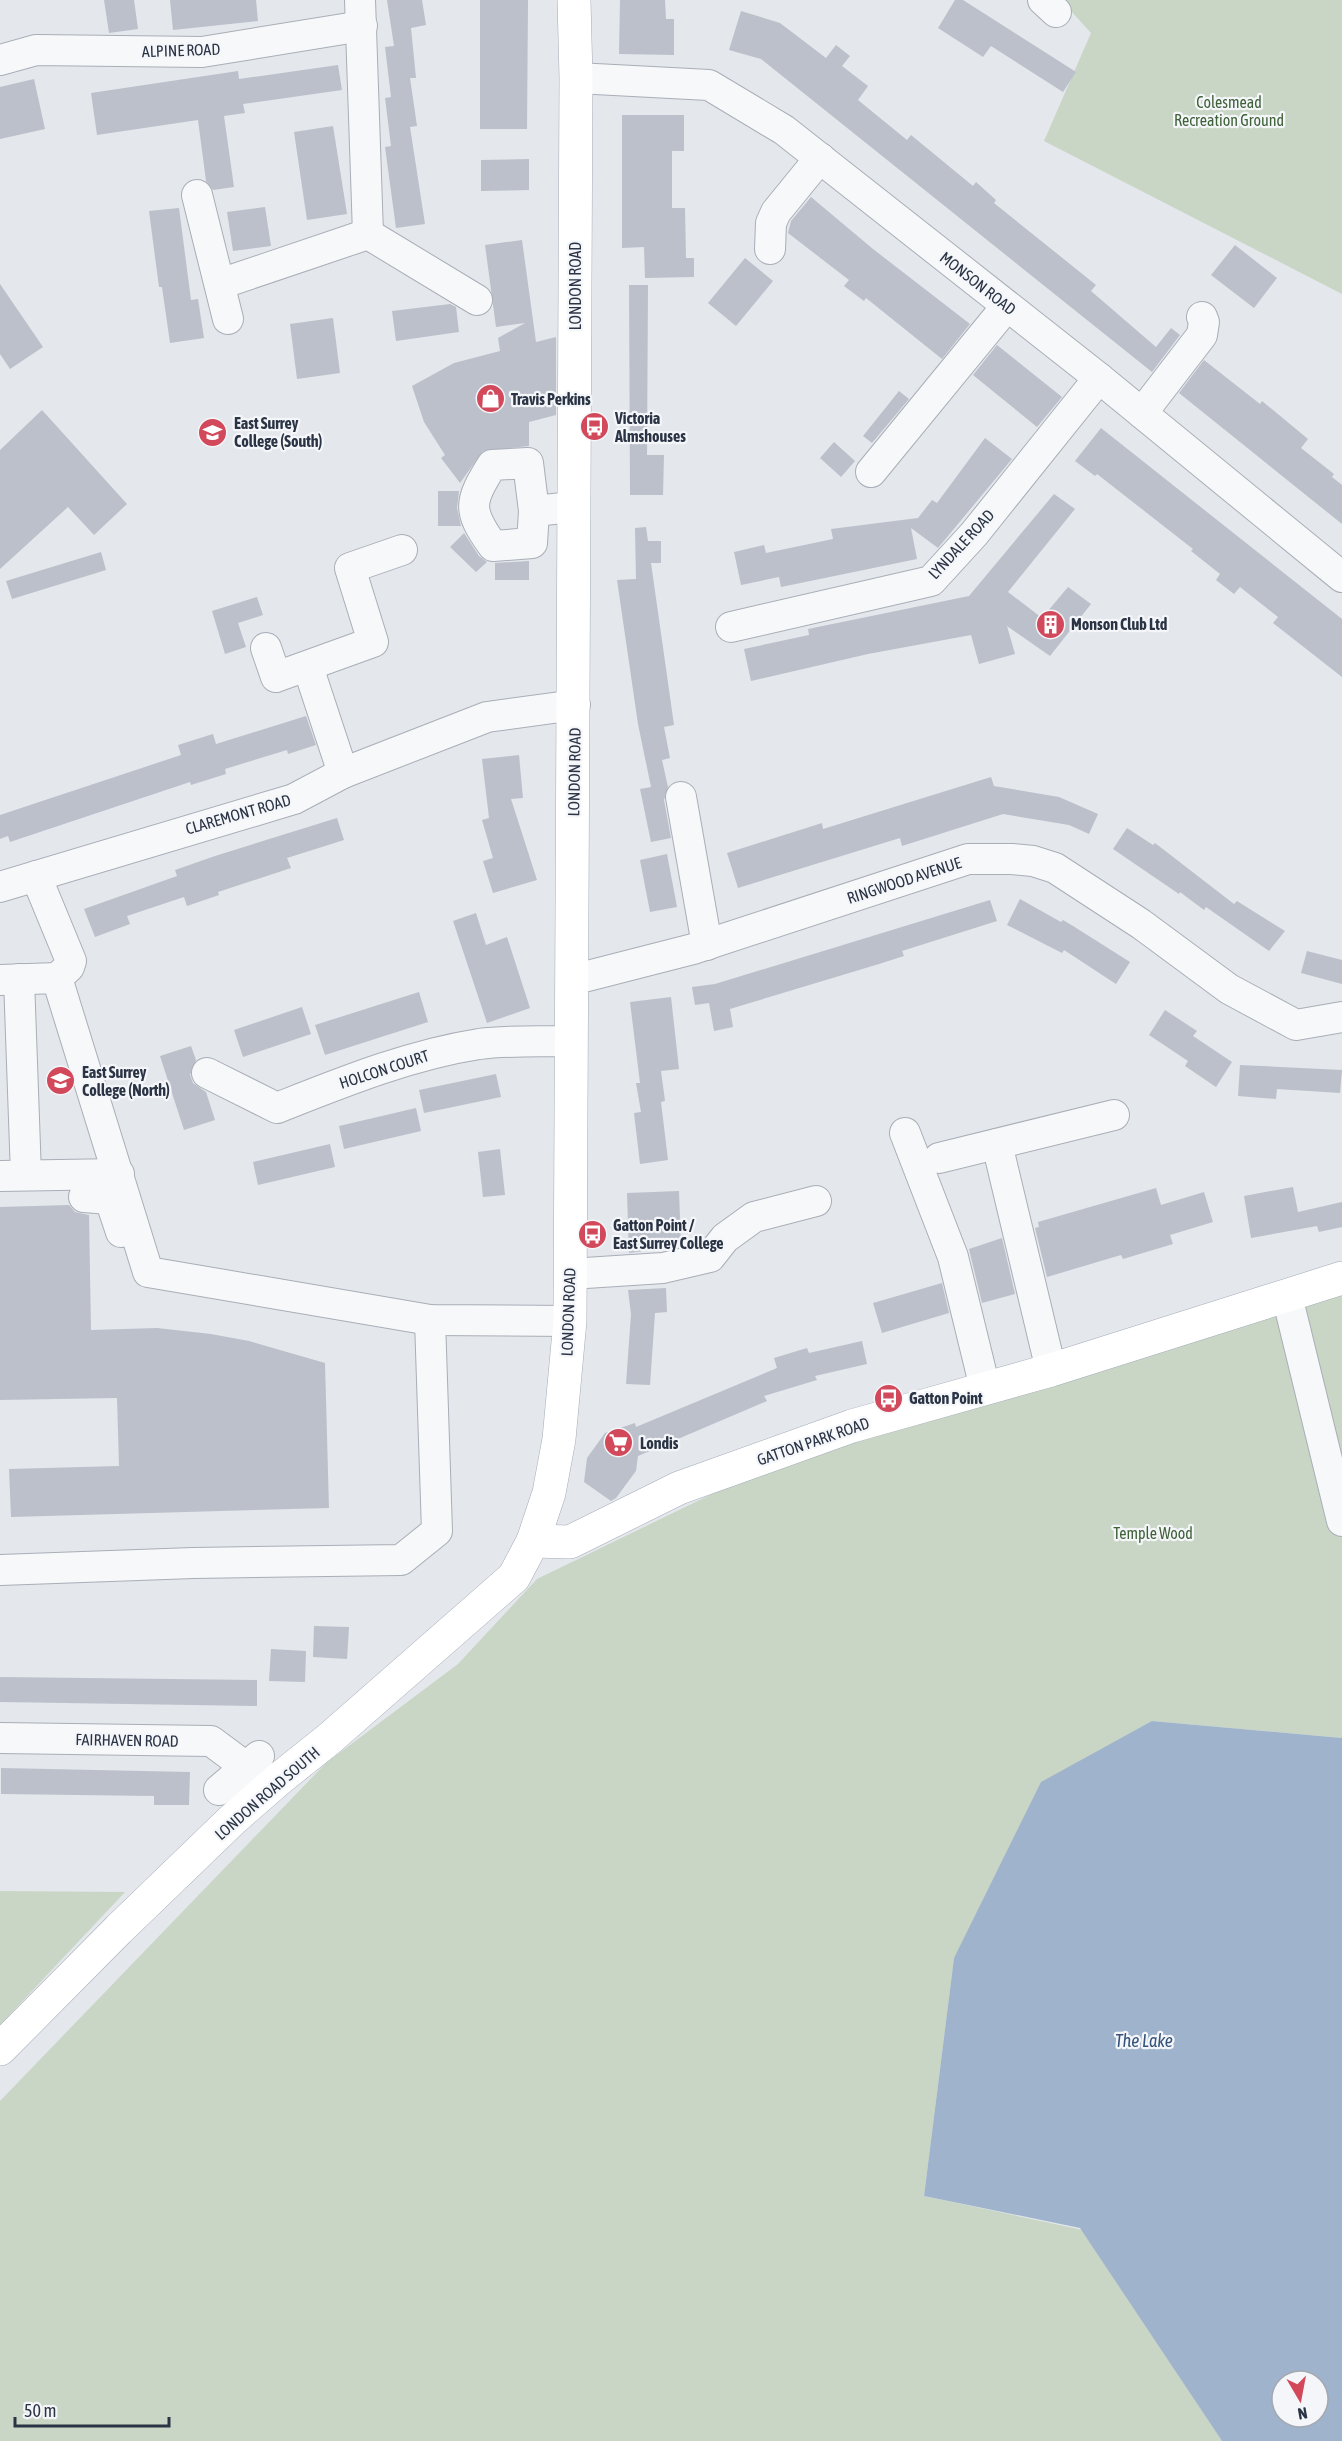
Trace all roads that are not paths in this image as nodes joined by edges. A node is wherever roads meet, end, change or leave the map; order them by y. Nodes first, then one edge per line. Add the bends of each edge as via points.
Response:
1 (574, 0) edge
2 (361, 13) edge
3 (0, 60) edge
4 (576, 78) junction
5 (820, 158) junction
6 (197, 195) dead end
7 (368, 234) junction
8 (770, 249) dead end
9 (220, 284) junction
10 (477, 300) dead end
11 (1007, 306) junction
12 (1202, 318) dead end
13 (228, 319) dead end
14 (1099, 378) junction
15 (1142, 413) junction
16 (871, 472) dead end
17 (573, 507) junction
18 (534, 511) dead end
19 (402, 550) dead end
20 (1342, 577) edge
21 (731, 627) dead end
22 (266, 648) dead end
23 (308, 667) junction
24 (575, 705) junction
25 (343, 773) junction
26 (681, 797) dead end
27 (36, 876) junction
28 (0, 887) edge
29 (707, 945) junction
30 (57, 978) junction
31 (9, 980) edge
32 (572, 980) junction
33 (1342, 1017) edge
34 (572, 1041) junction
35 (207, 1073) dead end
36 (1114, 1115) dead end
37 (905, 1133) dead end
38 (997, 1144) junction
39 (939, 1158) dead end
40 (119, 1174) junction
41 (13, 1176) edge
42 (84, 1197) dead end
43 (816, 1201) dead end
44 (148, 1272) junction
45 (570, 1274) junction
46 (1342, 1278) edge
47 (1287, 1296) junction
48 (430, 1320) junction
49 (570, 1321) junction
50 (1051, 1370) junction
51 (986, 1388) junction
52 (1342, 1521) edge
53 (533, 1540) junction
54 (0, 1570) edge
55 (0, 1738) edge
56 (219, 1790) dead end
57 (0, 2049) edge

1 - 4 main road, LONDON ROAD
2 - 3 street, ALPINE ROAD via 202,52 36,50
2 - 7 street, ALPINE ROAD
4 - 5 street, MONSON ROAD via 709,85 784,130
4 - 17 main road, LONDON ROAD
5 - 8 street via 776,212 771,223
5 - 11 street, MONSON ROAD
6 - 9 street
7 - 9 street
7 - 10 street
9 - 13 street
11 - 14 street, MONSON ROAD
11 - 16 street
12 - 15 street via 1204,330 1198,341
14 - 15 street, MONSON ROAD
14 - 21 street, LYNDALE ROAD via 974,534 931,581
15 - 20 street, MONSON ROAD
17 - 18 street
17 - 24 main road, LONDON ROAD
19 - 23 street via 350,568 373,642
22 - 23 street via 276,677
23 - 25 street
24 - 25 street, CLAREMONT ROAD via 487,717
24 - 32 main road, LONDON ROAD
25 - 27 street, CLAREMONT ROAD via 294,799
26 - 29 street
27 - 28 street, CLAREMONT ROAD
27 - 30 street via 71,961
29 - 32 street, RINGWOOD AVENUE
29 - 33 street, RINGWOOD AVENUE via 968,859 1023,860 1055,868 1141,924 1229,989 1296,1024
30 - 31 street
30 - 40 street
31 - 41 street
32 - 34 main road, LONDON ROAD
34 - 35 street, HOLCON COURT via 482,1044 427,1054 277,1108
34 - 45 main road, LONDON ROAD
36 - 38 street
37 - 51 street via 953,1257
38 - 39 street
38 - 50 street
40 - 41 street
40 - 44 street
42 - 44 street via 110,1198 135,1273
43 - 45 street via 754,1216 725,1238 710,1257 663,1268
44 - 48 street
45 - 49 main road, LONDON ROAD
46 - 47 main road, GATTON PARK ROAD
47 - 50 main road, GATTON PARK ROAD
47 - 52 street
48 - 49 street
48 - 54 street via 437,1531 401,1560
49 - 53 main road, LONDON ROAD via 559,1439 549,1492
50 - 51 main road, GATTON PARK ROAD
51 - 53 main road, GATTON PARK ROAD via 852,1426 679,1488 570,1542
53 - 57 main road, LONDON ROAD SOUTH via 514,1577 232,1820
55 - 56 street, FAIRHAVEN ROAD via 211,1741 254,1761

